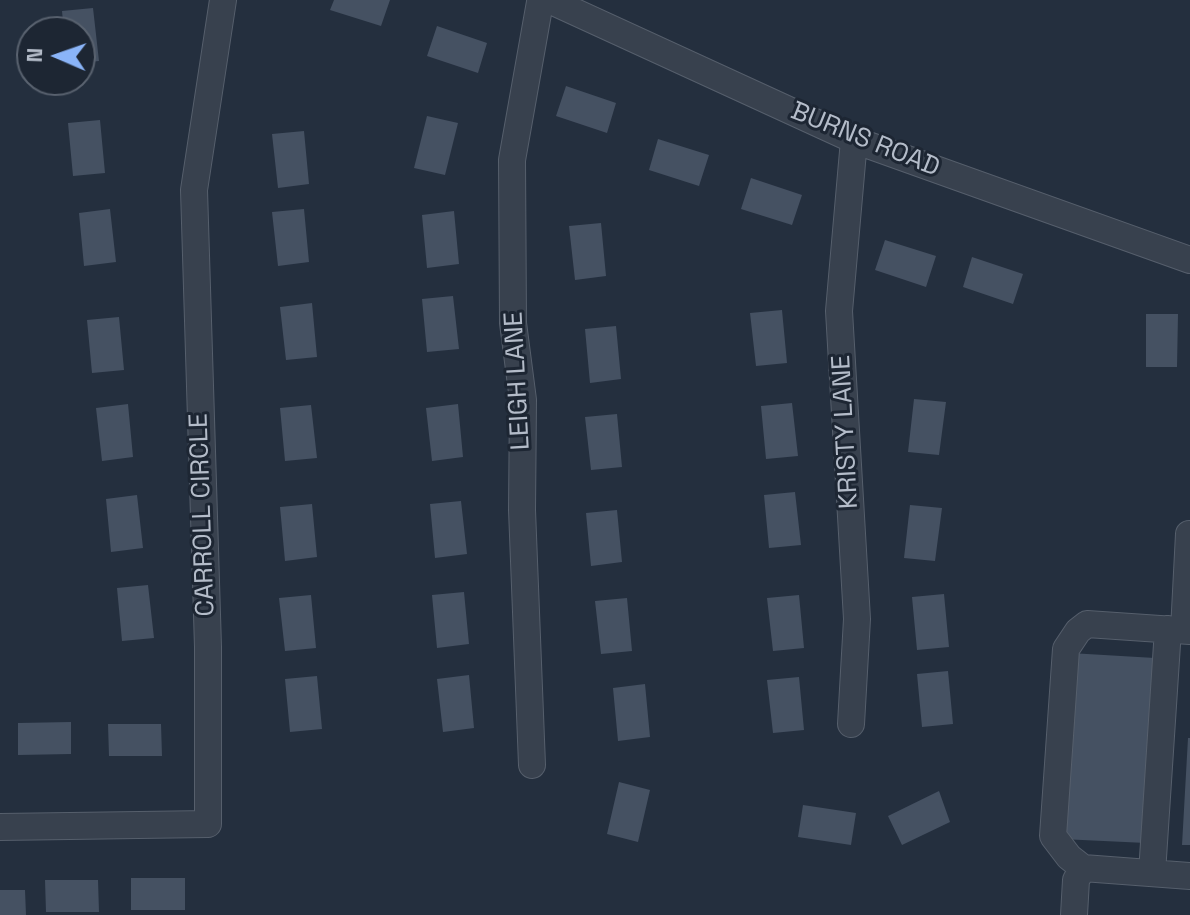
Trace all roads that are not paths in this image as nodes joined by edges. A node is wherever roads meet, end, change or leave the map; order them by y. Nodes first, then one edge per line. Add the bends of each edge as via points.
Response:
1 (223, 0) edge
2 (542, 0) edge
3 (549, 0) edge
4 (854, 140) junction
5 (1190, 260) edge
6 (1189, 534) edge
7 (1181, 630) edge
8 (851, 724) dead end
9 (532, 765) dead end
10 (0, 827) edge
11 (1083, 868) junction
12 (1152, 873) junction
13 (1190, 876) edge
14 (1074, 915) edge

1 - 10 street, CARROLL CIRCLE via 194,190 208,824
2 - 9 street, LEIGH LANE via 512,160 513,323 523,400
3 - 4 street, BURNS ROAD
4 - 5 street, BURNS ROAD
4 - 8 street, KRISTY LANE via 839,311 857,619
6 - 7 street
7 - 11 street via 1087,624 1066,649 1053,836
7 - 12 street
11 - 12 street
11 - 14 street via 1076,880
12 - 13 street

